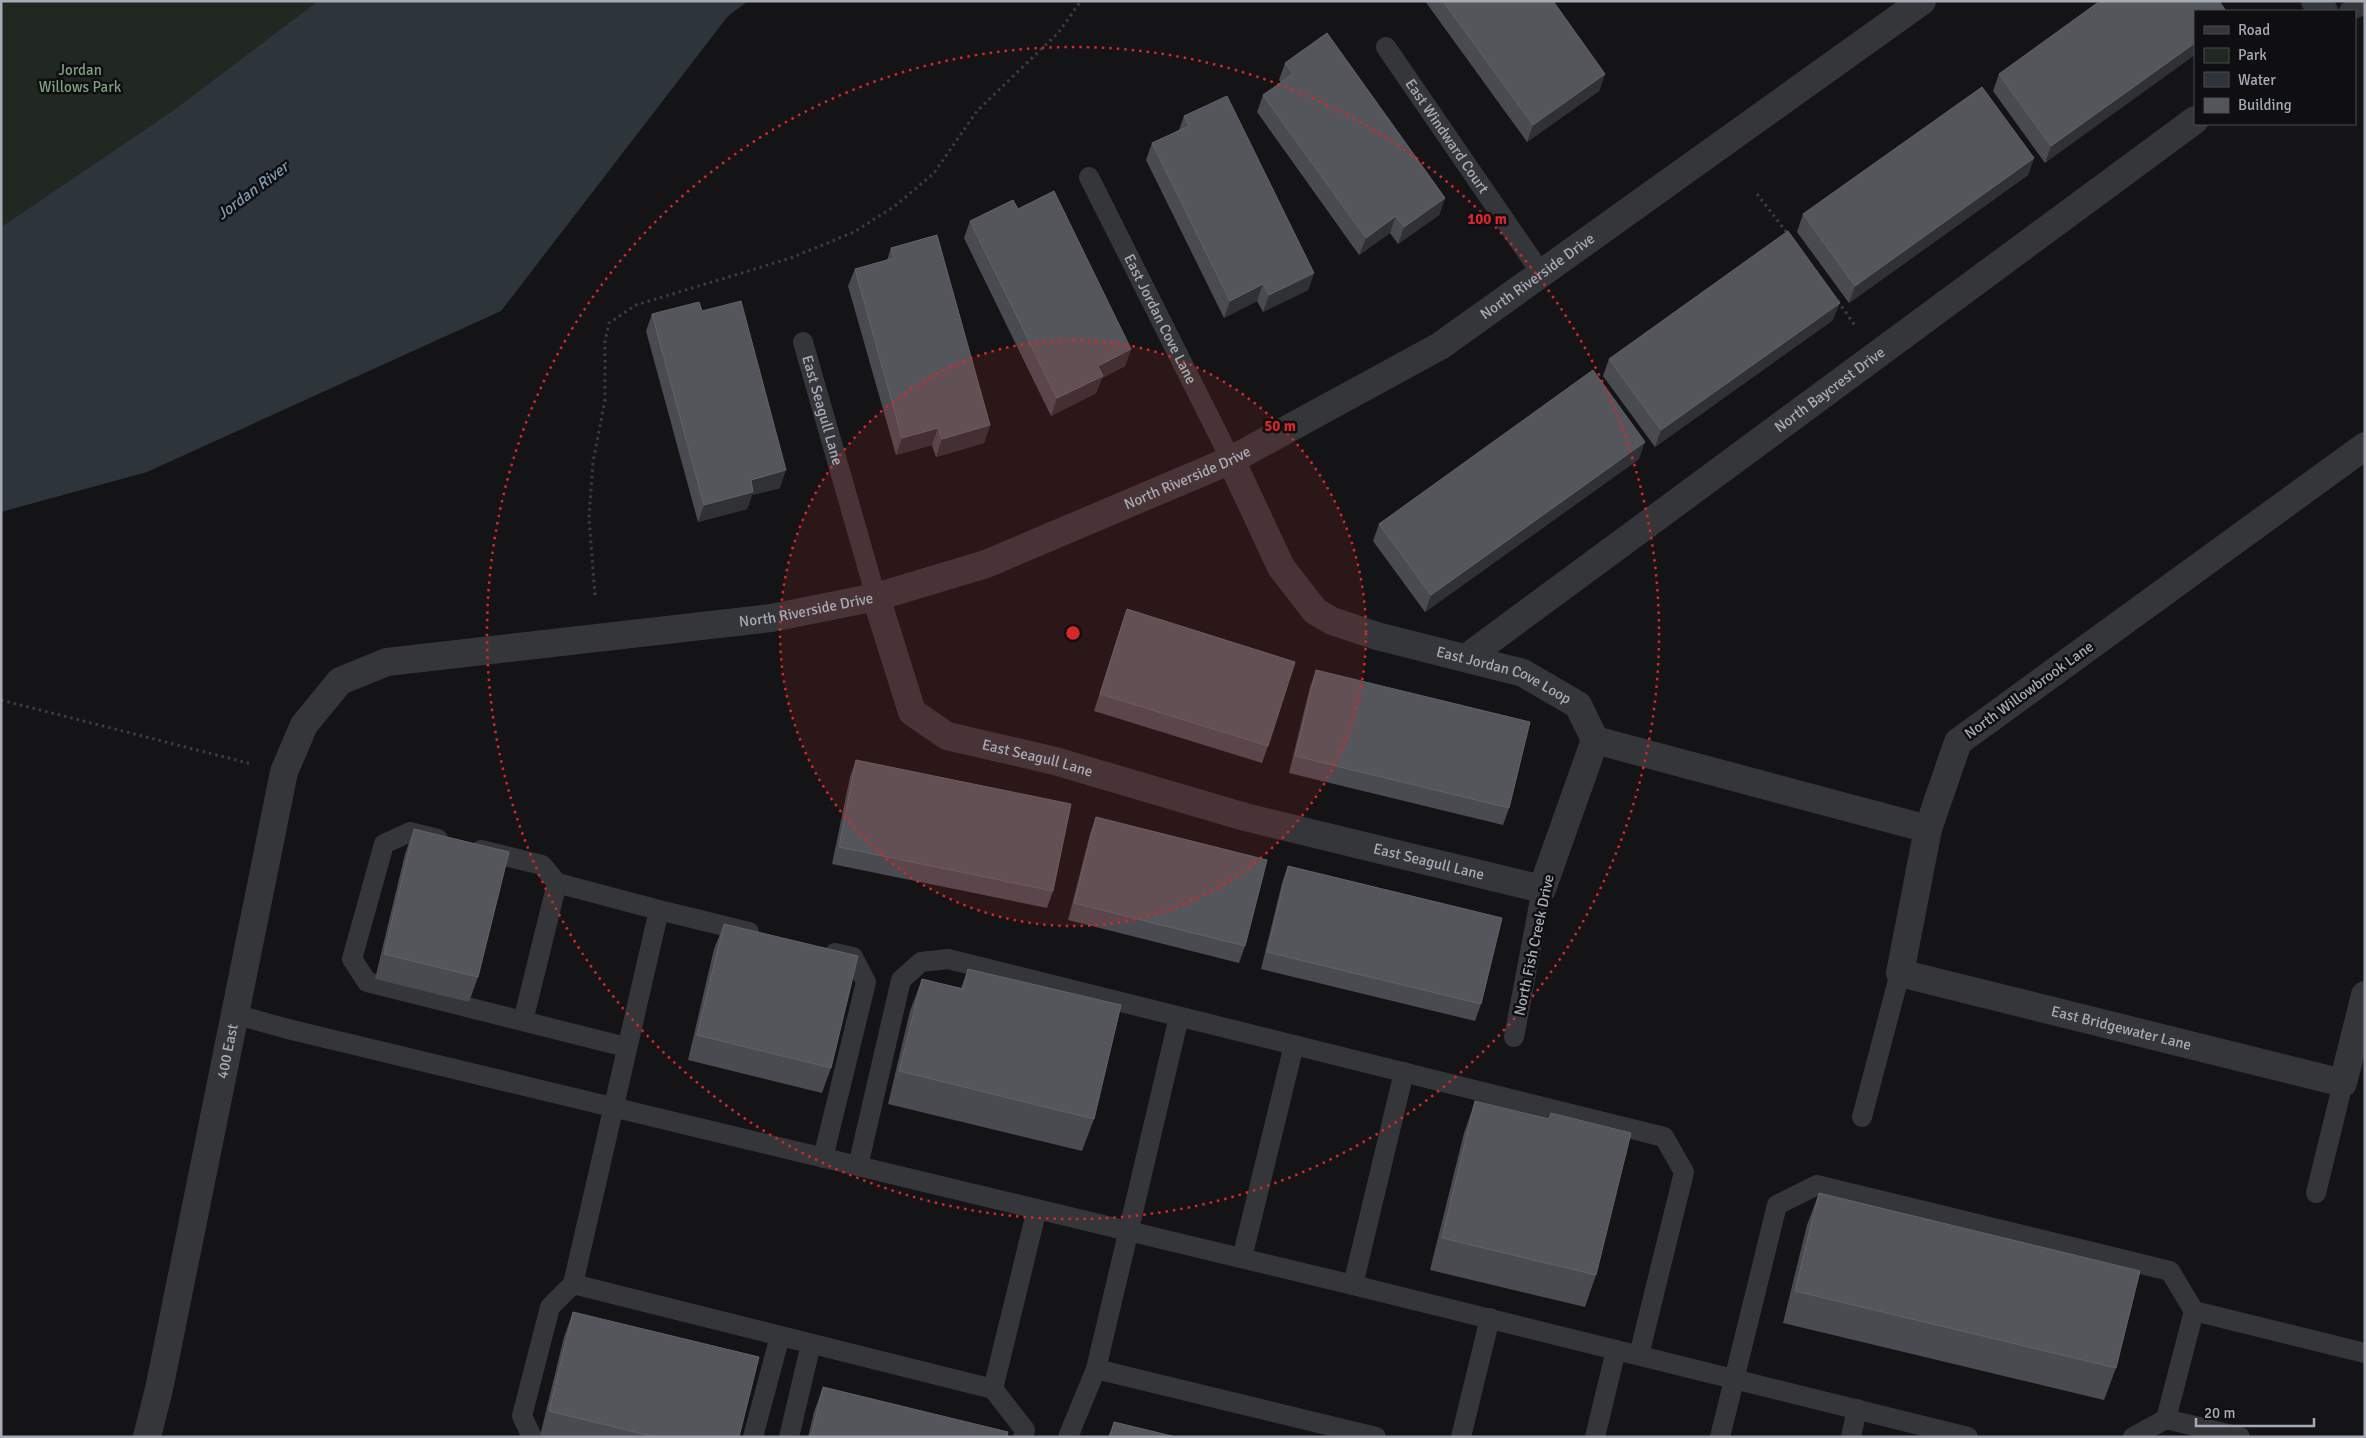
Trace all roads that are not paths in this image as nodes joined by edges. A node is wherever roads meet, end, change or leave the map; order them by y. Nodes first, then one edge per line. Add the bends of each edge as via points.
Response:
1 (1922, 1) edge
2 (2365, 4) edge
3 (2351, 10) edge
4 (1386, 47) dead end
5 (2194, 121) edge
6 (1089, 177) dead end
7 (1541, 273) junction
8 (803, 342) dead end
9 (2365, 446) edge
10 (1231, 460) junction
11 (876, 597) junction
12 (1466, 658) junction
13 (340, 681) joint
14 (1595, 740) junction
15 (1928, 829) junction
16 (557, 883) junction
17 (1542, 890) junction
18 (660, 910) junction
19 (766, 936) edge
20 (814, 948) edge
21 (1900, 973) junction
22 (2365, 995) edge
23 (234, 1014) junction
24 (1179, 1017) junction
25 (523, 1021) junction
26 (1514, 1037) dead end
27 (1294, 1045) junction
28 (626, 1047) junction
29 (1404, 1072) junction
30 (2343, 1083) junction
31 (615, 1106) junction
32 (1862, 1117) dead end
33 (823, 1158) junction
34 (858, 1166) junction
35 (2316, 1193) dead end
36 (1036, 1209) junction
37 (1129, 1232) junction
38 (1242, 1258) junction
39 (573, 1284) junction
40 (1354, 1285) junction
41 (2194, 1311) junction
42 (1490, 1318) junction
43 (780, 1336) junction
44 (811, 1344) junction
45 (1616, 1350) junction
46 (2365, 1353) edge
47 (1639, 1355) junction
48 (1096, 1370) junction
49 (1735, 1378) junction
50 (993, 1389) junction
51 (1857, 1409) junction
52 (2166, 1419) junction
53 (148, 1437) edge
54 (532, 1437) edge
55 (753, 1437) edge
56 (789, 1437) edge
57 (1024, 1437) edge
58 (1068, 1437) edge
59 (1376, 1437) edge
60 (1462, 1437) edge
61 (1595, 1437) edge
62 (1720, 1437) edge
63 (1850, 1437) edge
64 (1968, 1437) edge
65 (2133, 1437) edge
66 (2240, 1437) edge

1 - 7 street, North Riverside Drive
2 - 3 lane
4 - 7 lane, East Windward Court
5 - 12 street, North Baycrest Drive
6 - 10 lane, East Jordan Cove Lane
7 - 10 street, North Riverside Drive via 1440,346
8 - 11 lane, East Seagull Lane
9 - 15 street, North Willowbrook Lane via 1958,742
10 - 11 street, North Riverside Drive via 986,564
10 - 12 street, East Jordan Cove Loop via 1281,567 1315,612 1377,636
11 - 13 street, North Riverside Drive via 771,618 387,662
11 - 17 street, East Seagull Lane via 912,712 947,736 1055,761 1246,818
12 - 14 street, East Jordan Cove Loop via 1523,673 1578,705
13 - 23 street, 400 East via 304,725 284,772
14 - 15 street
14 - 17 street, North Fish Creek Drive
15 - 21 street, North Willowbrook Lane
16 - 18 lane
16 - 25 lane
16 - 25 lane via 542,865 410,832 384,844 352,959 367,982
17 - 26 lane, North Fish Creek Drive
18 - 19 lane
18 - 28 lane
20 - 33 lane via 853,957 866,982
21 - 30 street, East Bridgewater Lane
21 - 32 lane, North Willowbrook Lane
22 - 30 street
23 - 31 lane
23 - 53 street, 400 East
24 - 27 lane
24 - 34 lane via 948,959 921,962 901,980
24 - 37 lane
25 - 28 lane
27 - 29 lane
27 - 38 lane
28 - 31 lane
29 - 40 lane
29 - 47 lane via 1664,1137 1684,1172
30 - 35 lane
31 - 33 lane
31 - 39 lane
33 - 34 lane
34 - 36 lane
36 - 37 lane
36 - 50 lane
37 - 38 lane
37 - 48 lane
38 - 40 lane
39 - 43 lane
39 - 54 lane via 550,1307 522,1416
40 - 42 lane
41 - 46 lane
41 - 49 lane via 2170,1271 1817,1185 1777,1205
41 - 52 lane
42 - 45 lane
42 - 60 lane
43 - 44 lane
43 - 55 lane
44 - 50 lane
44 - 56 lane
45 - 47 lane
45 - 61 lane
47 - 49 lane
48 - 58 lane
48 - 59 lane
49 - 51 lane
49 - 62 lane
50 - 57 lane via 1025,1430
51 - 63 lane
51 - 64 lane
52 - 65 lane
52 - 66 lane

